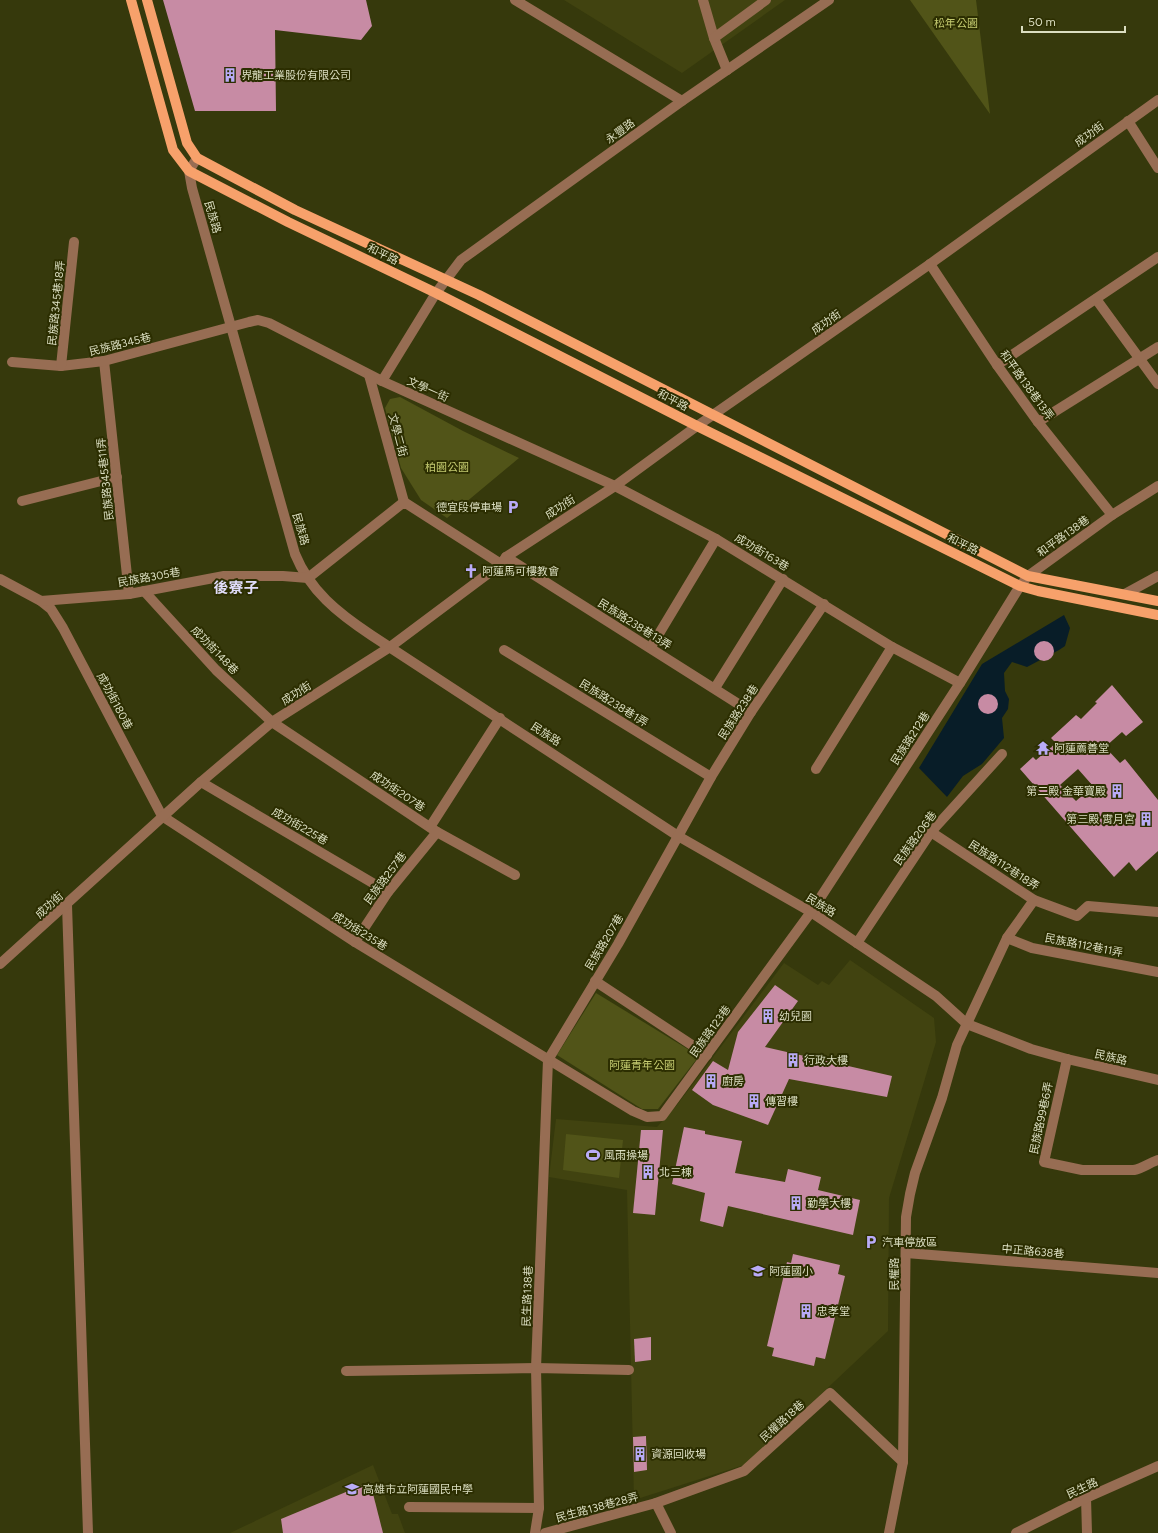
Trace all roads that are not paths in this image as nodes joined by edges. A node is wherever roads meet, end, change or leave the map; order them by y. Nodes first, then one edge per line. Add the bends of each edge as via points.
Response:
1 (131, 0) edge
2 (147, 0) edge
3 (515, 0) edge
4 (702, 0) edge
5 (766, 0) edge
6 (829, 0) edge
7 (714, 38) junction
8 (727, 70) junction
9 (1158, 100) edge
10 (682, 101) junction
11 (1128, 121) junction
12 (198, 158) junction
13 (1158, 168) edge
14 (189, 171) junction
15 (74, 242) dead end
16 (1158, 257) edge
17 (930, 264) junction
18 (446, 278) junction
19 (436, 293) junction
20 (1096, 299) junction
21 (232, 327) junction
22 (1158, 347) edge
23 (1140, 358) junction
24 (104, 361) junction
25 (12, 362) dead end
26 (997, 365) junction
27 (61, 366) junction
28 (369, 375) junction
29 (382, 381) junction
30 (1158, 384) edge
31 (713, 415) junction
32 (1038, 422) junction
33 (697, 426) junction
34 (117, 477) junction
35 (615, 486) junction
36 (1158, 486) edge
37 (22, 501) dead end
38 (404, 502) junction
39 (1112, 516) junction
40 (716, 539) junction
41 (504, 561) junction
42 (1028, 576) junction
43 (1158, 576) edge
44 (308, 578) junction
45 (0, 579) edge
46 (783, 579) junction
47 (1020, 586) junction
48 (144, 591) junction
49 (129, 594) junction
50 (1125, 594) junction
51 (1158, 600) edge
52 (41, 602) junction
53 (824, 604) junction
54 (1158, 615) edge
55 (390, 647) junction
56 (892, 647) junction
57 (651, 648) junction
58 (504, 650) dead end
59 (960, 683) junction
60 (714, 688) junction
61 (751, 712) junction
62 (500, 718) junction
63 (272, 722) junction
64 (1002, 754) dead end
65 (816, 769) dead end
66 (710, 777) junction
67 (200, 782) junction
68 (162, 816) junction
69 (434, 829) junction
70 (931, 832) junction
71 (678, 836) junction
72 (514, 875) dead end
73 (388, 892) junction
74 (1034, 900) junction
75 (67, 904) junction
76 (811, 912) junction
77 (1158, 912) edge
78 (1007, 938) junction
79 (355, 942) junction
80 (857, 943) junction
81 (0, 964) edge
82 (1158, 972) edge
83 (595, 981) junction
84 (967, 1024) junction
85 (707, 1055) junction
86 (1067, 1059) junction
87 (548, 1060) junction
88 (1158, 1080) edge
89 (1158, 1160) edge
90 (906, 1253) junction
91 (1158, 1273) edge
92 (536, 1368) junction
93 (629, 1370) dead end
94 (346, 1371) dead end
95 (903, 1462) junction
96 (1158, 1466) edge
97 (1086, 1498) junction
98 (656, 1503) junction
99 (409, 1507) dead end
100 (539, 1508) junction
101 (88, 1533) edge
102 (535, 1533) edge
103 (545, 1533) edge
104 (671, 1533) edge
105 (889, 1533) edge
106 (1016, 1533) edge
107 (1087, 1533) edge

1 - 14 main road, 民族路 via 173,150
2 - 12 main road via 187,143
3 - 10 street
4 - 7 street
5 - 7 street
6 - 8 street, 永豐路
7 - 8 street
8 - 10 street, 永豐路
9 - 11 street, 成功街
10 - 18 street, 永豐路 via 461,260
11 - 13 street
11 - 17 street, 成功街
12 - 14 street
12 - 18 main road, 和平路 via 295,210
14 - 19 main road, 和平路
14 - 21 street, 民族路
15 - 27 street, 民族路345巷18弄
16 - 20 street
17 - 26 street, 和平路138巷13弄
17 - 31 street, 成功街
18 - 19 street, 永豐路
18 - 31 main road, 和平路
19 - 29 street, 永豐路
19 - 33 main road, 和平路
20 - 23 street
20 - 26 street
21 - 24 street, 民族路345巷
21 - 28 street, 文學一街 via 258,320 269,323
21 - 44 street, 民族路 via 295,554
22 - 23 street
23 - 30 street
23 - 32 street
24 - 27 street, 民族路345巷
24 - 34 street, 民族路345巷11弄
25 - 27 street, 民族路345巷
26 - 32 street, 和平路138巷13弄
28 - 29 street, 文學一街
28 - 38 street, 文學二街
29 - 35 street, 文學一街
31 - 33 street, 成功街
31 - 42 main road, 和平路
32 - 39 street, 和平路138巷13弄
33 - 35 street, 成功街
33 - 47 main road, 和平路
34 - 37 street
34 - 49 street, 民族路345巷11弄
35 - 40 street, 成功街163巷
35 - 41 street, 成功街
36 - 39 street, 和平路138巷
38 - 41 street
38 - 44 street
39 - 42 street, 和平路138巷
40 - 46 street, 成功街163巷
40 - 57 street
41 - 55 street, 成功街
41 - 57 street, 民族路238巷13弄
42 - 47 street, 民族路212巷
42 - 50 main road, 和平路
43 - 50 street
44 - 48 street, 民族路305巷 via 224,576
44 - 55 street, 民族路 via 323,598 345,618
45 - 52 street
46 - 53 street, 成功街163巷
46 - 60 street
47 - 54 main road, 和平路
47 - 59 street, 民族路212巷
48 - 49 street, 民族路305巷
48 - 63 street, 成功街148巷 via 216,670
49 - 52 street, 民族路305巷
50 - 51 main road, 和平路
52 - 68 street, 成功街180巷 via 51,609 63,628
53 - 56 street, 成功街163巷
53 - 61 street, 民族路238巷
55 - 62 street, 民族路
55 - 63 street, 成功街
56 - 59 street, 成功街163巷
56 - 65 street
57 - 60 street, 民族路238巷13弄
58 - 66 street, 民族路238巷1弄
59 - 76 street, 民族路212巷
60 - 61 street, 民族路238巷13弄
61 - 66 street, 民族路238巷
62 - 69 street, 民族路257巷
62 - 71 street, 民族路
63 - 67 street, 成功街
63 - 69 street, 成功街207巷
64 - 70 street, 民族路206巷
66 - 71 street, 民族路238巷
67 - 68 street, 成功街
67 - 73 street, 成功街225巷
68 - 75 street, 成功街
68 - 79 street, 成功街235巷
69 - 72 street, 成功街207巷
69 - 73 street, 民族路257巷
70 - 74 street, 民族路112巷18弄
70 - 80 street, 民族路206巷
71 - 76 street, 民族路
71 - 83 street, 民族路207巷
73 - 79 street, 民族路257巷
74 - 77 street, 民族路112巷18弄 via 1077,916 1088,906
74 - 78 street, 民權路
75 - 81 street, 成功街
75 - 101 street
76 - 80 street, 民族路
76 - 85 street, 民族路123巷
78 - 82 street, 民族路112巷11弄 via 1032,948
78 - 84 street, 民權路
79 - 87 street, 成功街235巷
80 - 84 street, 民族路 via 936,996
83 - 85 street
83 - 87 street, 民族路207巷
84 - 86 street, 民族路
84 - 90 street, 民權路 via 956,1045 942,1098 915,1173 906,1217
85 - 87 street, 民族路123巷 via 662,1116 647,1117
86 - 88 street, 民族路
86 - 89 street, 民族路99巷6弄 via 1044,1162 1082,1170 1134,1170
87 - 92 street, 民生路138巷
90 - 91 street, 中正路638巷
90 - 95 street, 民權路
92 - 93 street
92 - 94 street
92 - 100 street, 民生路138巷
95 - 98 street, 民權路18巷 via 830,1393 744,1471
95 - 105 street, 民權路
96 - 97 street, 民生路
97 - 106 street, 民生路
97 - 107 street
98 - 103 street, 民生路138巷28弄
98 - 104 street
99 - 100 street
100 - 102 street, 民生路138巷

